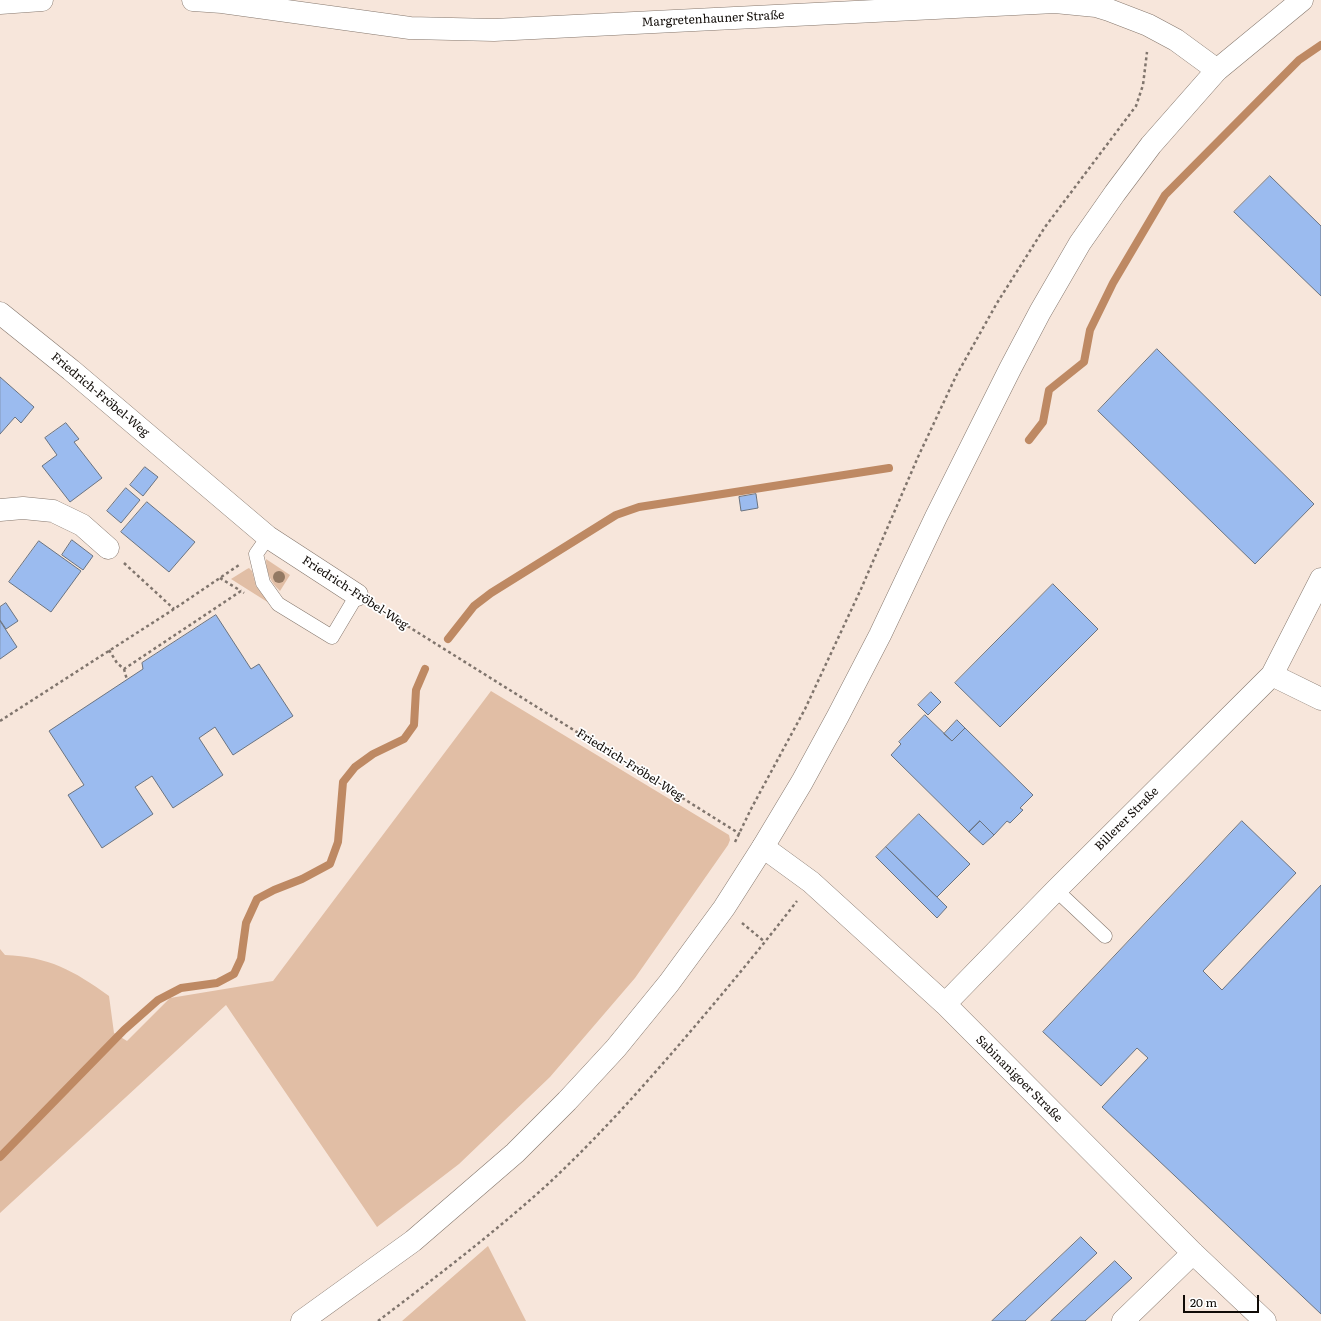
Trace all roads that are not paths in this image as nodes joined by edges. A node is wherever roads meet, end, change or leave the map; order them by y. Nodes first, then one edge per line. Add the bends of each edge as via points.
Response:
1 (42, 0) edge
2 (194, 0) edge
3 (1302, 0) edge
4 (0, 3) edge
5 (979, 3) edge
6 (1217, 70) junction
7 (0, 313) edge
8 (0, 510) edge
9 (262, 546) junction
10 (108, 548) road end
11 (1321, 579) edge
12 (357, 595) joint
13 (1272, 675) junction
14 (1321, 699) edge
15 (763, 848) junction
16 (1056, 890) junction
17 (1105, 936) dead end
18 (945, 1004) junction
19 (1193, 1253) junction
20 (302, 1321) edge
21 (1123, 1321) edge
22 (1265, 1321) edge

1 - 4 street
2 - 5 street, Margretenhauner Straße via 410,28 494,30
3 - 6 street
5 - 6 street, Margretenhauner Straße via 1055,2 1084,4 1109,10 1148,25 1176,40
6 - 15 street via 1151,145 1114,193 1076,250 1007,376 838,716
7 - 9 street, Friedrich-Fröbel-Weg via 71,370
8 - 10 street via 23,508 53,511 82,525
9 - 12 street, Friedrich-Fröbel-Weg
9 - 12 lane via 263,583 278,604 332,637
11 - 13 street, Billerer Straße
13 - 14 street
13 - 16 street, Billerer Straße
15 - 18 street, Sabinanigoer Straße via 811,882
15 - 20 street via 724,908 669,983 616,1048 566,1101 515,1153 413,1241
16 - 17 lane
16 - 18 street, Billerer Straße
18 - 19 street, Sabinanigoer Straße
19 - 21 street
19 - 22 street, Sabinanigoer Straße

